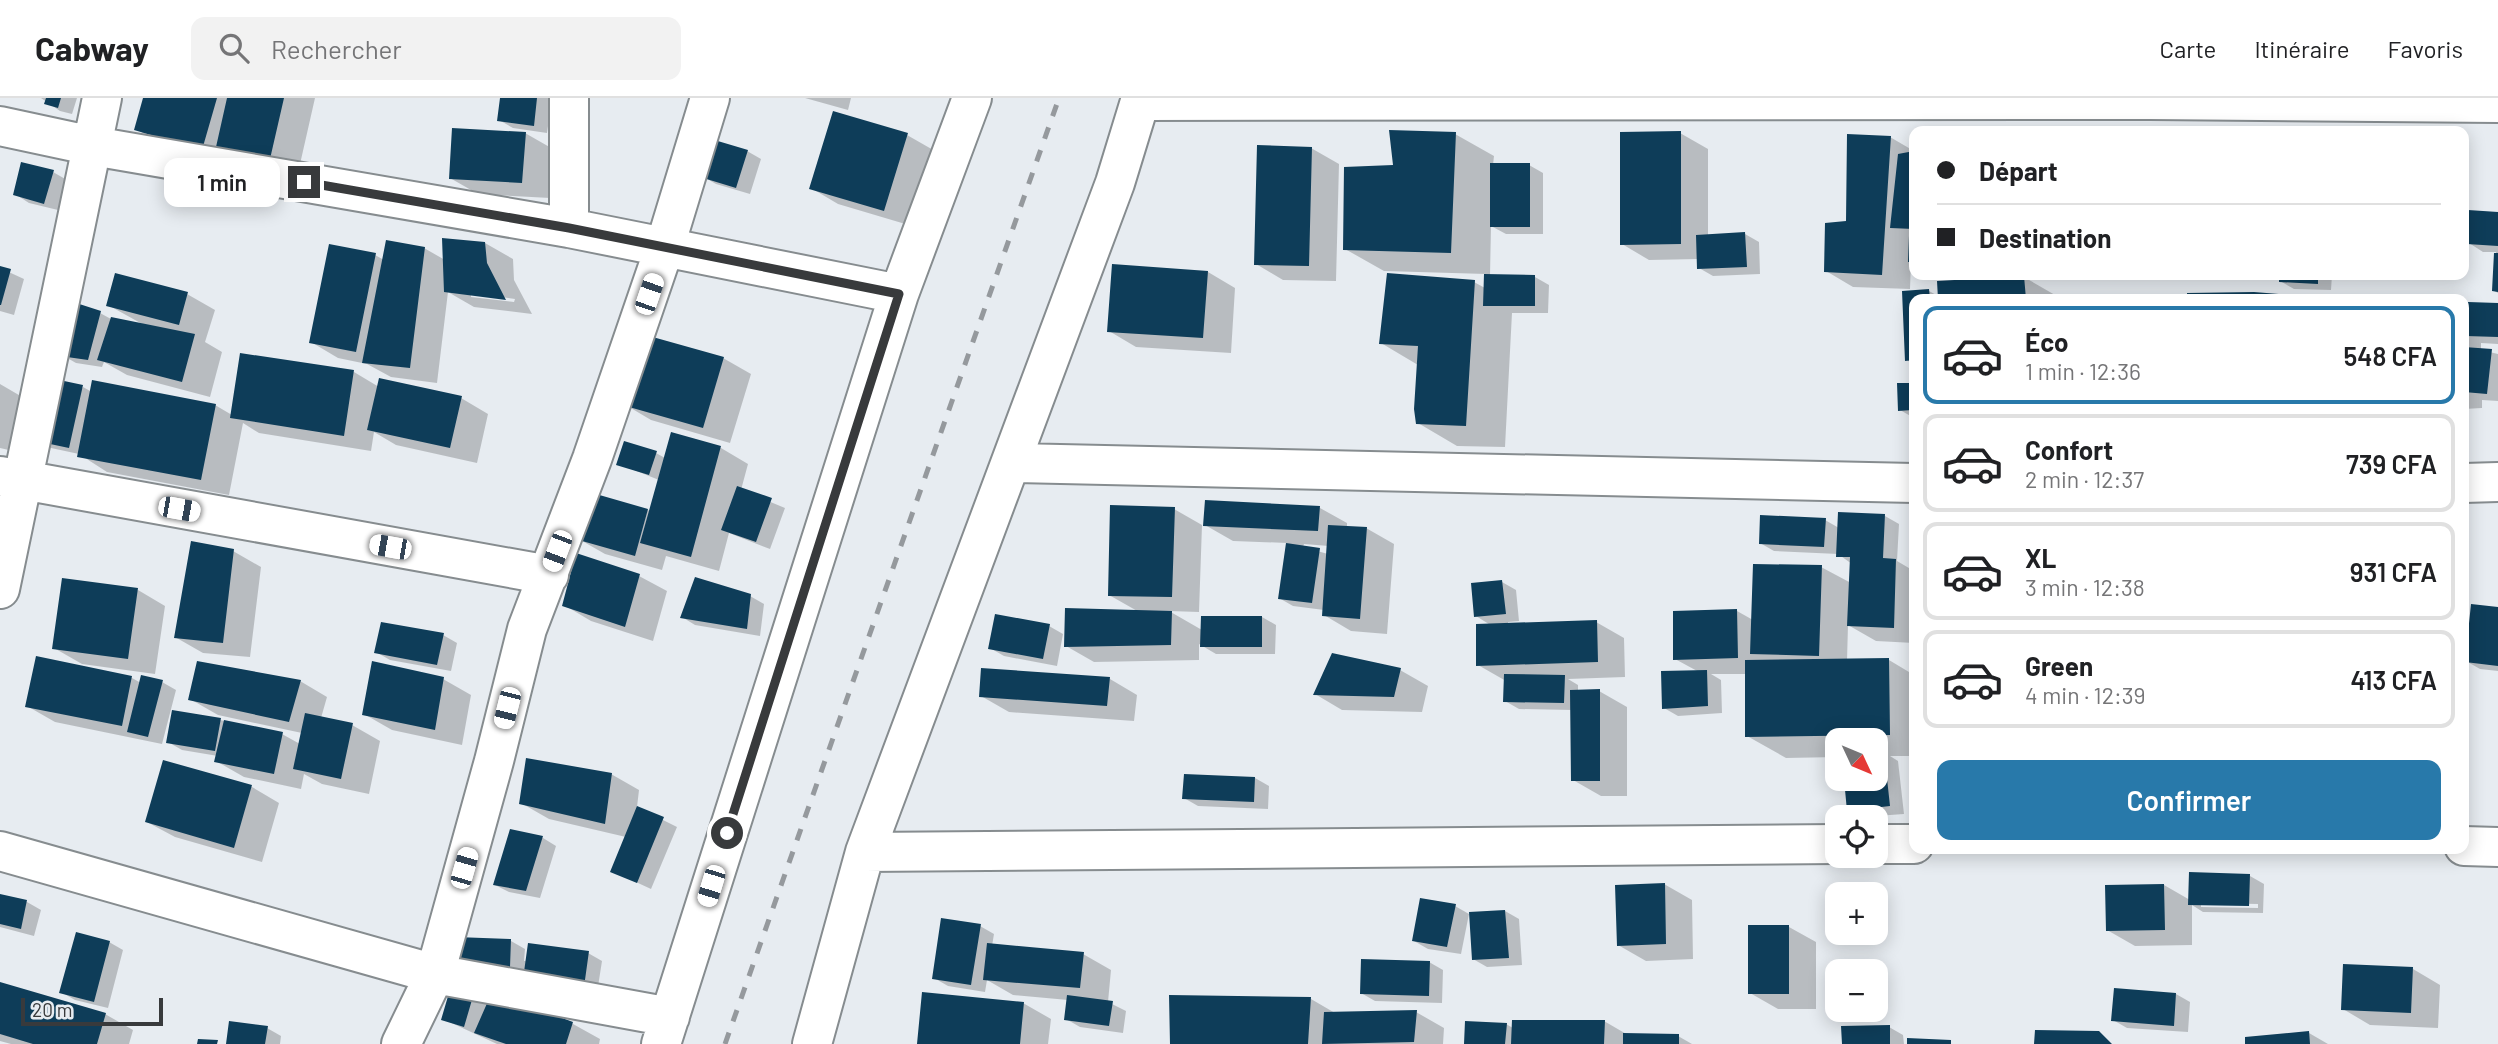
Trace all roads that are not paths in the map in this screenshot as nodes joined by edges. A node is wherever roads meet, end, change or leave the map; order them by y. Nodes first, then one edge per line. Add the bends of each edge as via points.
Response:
1 (102, 98) edge
2 (569, 98) edge
3 (710, 98) edge
4 (972, 98) edge
5 (1141, 99) edge
6 (2498, 103) edge
7 (0, 126) edge
8 (93, 146) junction
9 (569, 228) junction
10 (665, 246) junction
11 (899, 294) junction
12 (1011, 463) junction
13 (10, 479) edge
14 (2498, 482) edge
15 (1909, 483) edge
16 (2469, 483) edge
17 (549, 575) junction
18 (0, 589) edge
19 (1825, 844) edge
20 (1888, 844) edge
21 (1909, 844) edge
22 (2469, 846) edge
23 (2498, 847) edge
24 (0, 851) edge
25 (866, 852) junction
26 (435, 975) junction
27 (666, 1030) edge
28 (401, 1044) edge
29 (812, 1044) edge

1 - 8 street
2 - 9 street
3 - 10 street
4 - 11 street
5 - 6 street
5 - 12 street via 1115,183
7 - 8 street
8 - 9 street
8 - 13 street
9 - 10 street
10 - 11 street
10 - 17 street
11 - 27 street
12 - 15 street
12 - 25 street
13 - 17 street
13 - 18 street
14 - 16 street
17 - 26 street via 527,629
19 - 25 street
20 - 21 street
22 - 23 street
24 - 26 street
25 - 29 street
26 - 27 street
26 - 28 street

